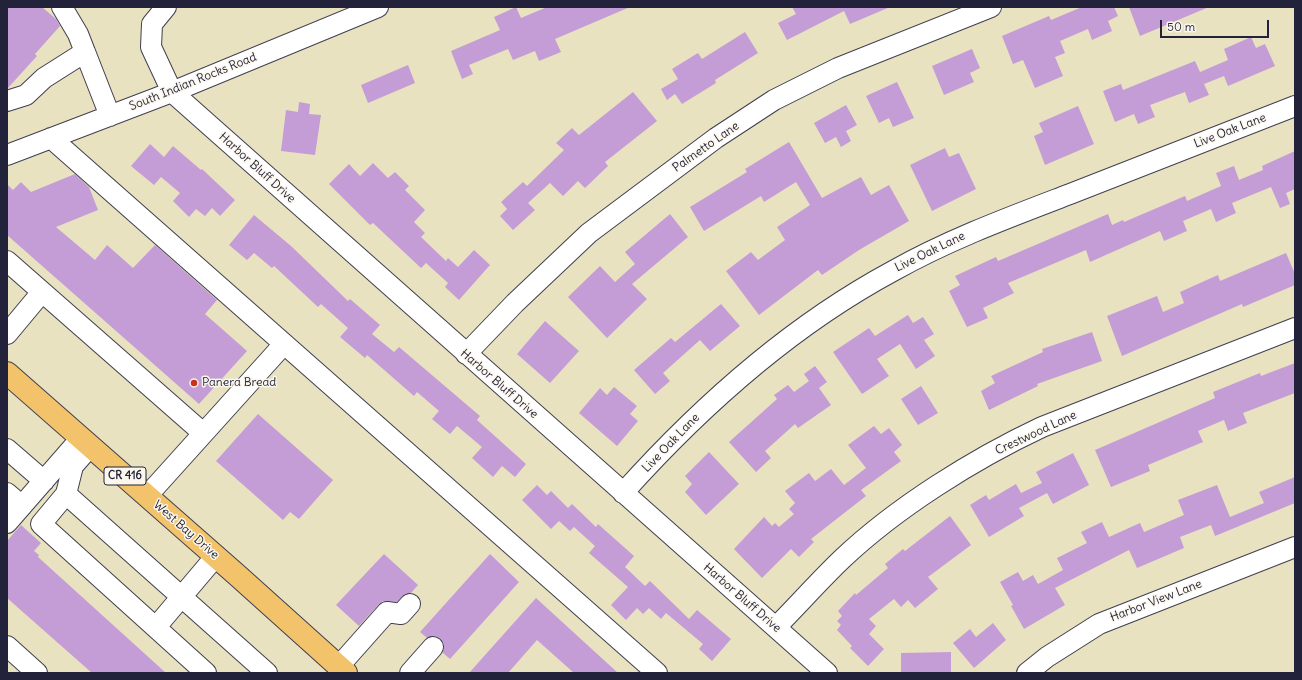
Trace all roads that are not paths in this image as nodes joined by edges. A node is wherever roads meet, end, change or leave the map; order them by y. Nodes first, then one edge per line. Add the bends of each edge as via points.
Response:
1 (62, 7) edge
2 (166, 7) edge
3 (378, 7) edge
4 (991, 7) edge
5 (85, 52) junction
6 (172, 92) junction
7 (7, 101) edge
8 (1295, 106) edge
9 (110, 116) junction
10 (51, 138) junction
11 (8, 154) edge
12 (7, 261) edge
13 (42, 292) junction
14 (1295, 328) edge
15 (7, 334) edge
16 (284, 344) junction
17 (466, 354) junction
18 (9, 378) edge
19 (203, 433) junction
20 (86, 442) junction
21 (7, 449) edge
22 (44, 481) junction
23 (7, 493) edge
24 (623, 493) junction
25 (66, 494) junction
26 (148, 496) junction
27 (22, 506) junction
28 (7, 523) edge
29 (1295, 547) edge
30 (216, 556) junction
31 (182, 597) junction
32 (410, 604) dead end
33 (156, 627) junction
34 (776, 627) junction
35 (7, 646) edge
36 (433, 647) dead end
37 (342, 670) edge
38 (37, 673) edge
39 (206, 673) edge
40 (267, 673) edge
41 (410, 673) edge
42 (656, 673) edge
43 (827, 673) edge
44 (1027, 673) edge

1 - 5 street
2 - 6 street via 152,24 151,48
3 - 6 street, South Indian Rocks Road
4 - 17 street, Palmetto Lane via 838,68 774,100 716,138 589,233 516,302
5 - 7 street via 44,78 26,95
5 - 9 street
6 - 9 street, South Indian Rocks Road
6 - 17 street, Harbor Bluff Drive
8 - 24 street, Live Oak Lane via 962,236 892,271 826,312 767,354 698,414
9 - 10 street, South Indian Rocks Road
10 - 11 street, South Indian Rocks Road
10 - 16 street
12 - 13 street
13 - 15 street
13 - 19 street
14 - 34 street, Crestwood Lane via 1042,427 1004,445 901,510 842,559
16 - 19 street
16 - 42 street
17 - 24 street, Harbor Bluff Drive
18 - 20 main road, West Bay Drive / CR 416
19 - 26 street
20 - 22 street
20 - 25 street via 73,466
20 - 26 main road, West Bay Drive / CR 416
21 - 22 street
22 - 27 street
23 - 27 street
24 - 34 street, Harbor Bluff Drive
25 - 31 street
25 - 33 street via 41,524
26 - 30 main road, West Bay Drive / CR 416
27 - 28 street
29 - 44 street, Harbor View Lane via 1099,624
30 - 31 street
30 - 37 main road, West Bay Drive / CR 416
31 - 33 street
31 - 40 street
32 - 37 street via 401,614 387,612
33 - 39 street
34 - 43 street, Harbor Bluff Drive
35 - 38 street
36 - 41 street

